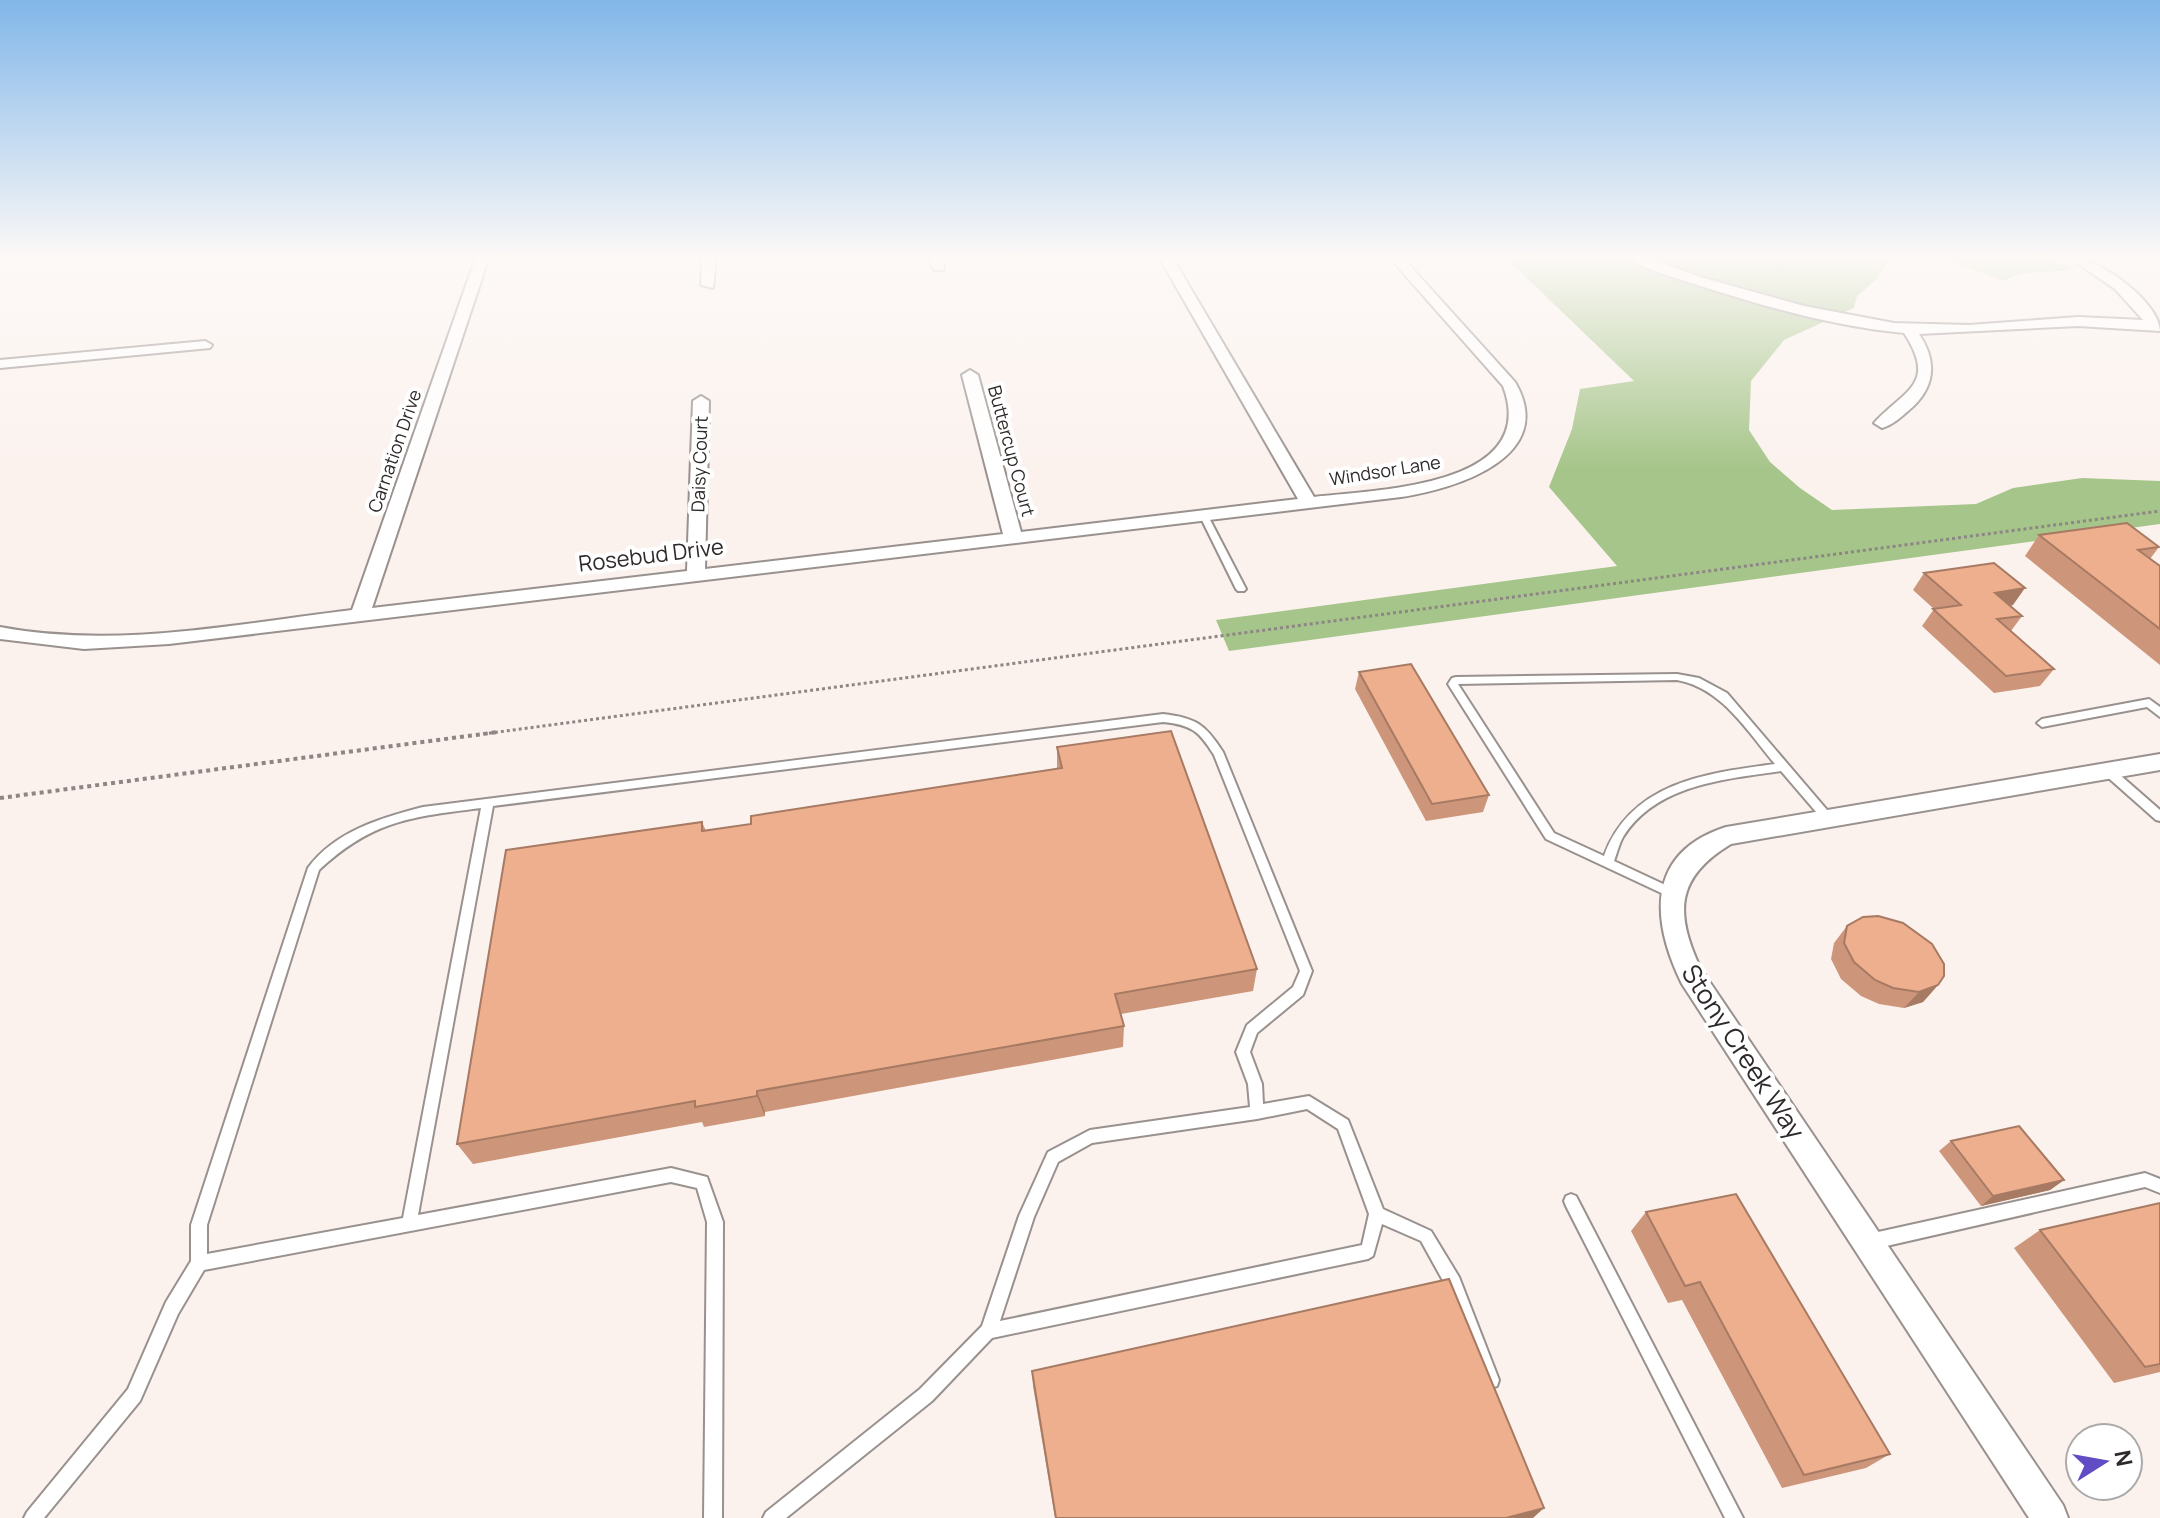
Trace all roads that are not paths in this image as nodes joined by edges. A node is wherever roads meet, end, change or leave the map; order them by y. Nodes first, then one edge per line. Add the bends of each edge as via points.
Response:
1 (458, 328) edge
2 (1206, 328) edge
3 (1459, 328) edge
4 (1899, 328) edge
5 (1984, 328) edge
6 (1909, 329) junction
7 (205, 345) dead end
8 (0, 364) edge
9 (970, 375) dead end
10 (701, 401) dead end
11 (1882, 423) dead end
12 (1308, 502) junction
13 (1203, 514) junction
14 (1013, 536) junction
15 (696, 574) junction
16 (1241, 589) dead end
17 (361, 613) junction
18 (0, 633) edge
19 (2160, 713) edge
20 (2042, 723) dead end
21 (2160, 762) edge
22 (1783, 767) junction
23 (2108, 771) junction
24 (488, 803) junction
25 (1827, 817) junction
26 (2160, 817) edge
27 (1607, 863) junction
28 (1672, 893) junction
29 (1257, 1112) junction
30 (2160, 1186) edge
31 (1571, 1201) dead end
32 (1377, 1214) junction
33 (409, 1224) junction
34 (1868, 1243) junction
35 (199, 1263) junction
36 (988, 1331) junction
37 (1499, 1400) edge
38 (33, 1518) edge
39 (713, 1518) edge
40 (772, 1518) edge
41 (1734, 1518) edge
42 (2050, 1518) edge

1 - 17 street, Carnation Drive
2 - 12 street
3 - 12 street, Windsor Lane via 1510,385 1517,407 1516,424 1497,457 1462,477 1407,491
4 - 6 street
5 - 6 street
6 - 11 street via 1924,353 1925,377 1920,391
7 - 8 street
9 - 14 street, Buttercup Court
10 - 15 street, Daisy Court
12 - 13 street, Rosebud Drive
13 - 14 street, Rosebud Drive
13 - 16 lane
14 - 15 street, Rosebud Drive
15 - 17 street, Rosebud Drive
17 - 18 street, Rosebud Drive via 88,645
19 - 20 lane via 2149,703
21 - 23 street
22 - 25 lane
22 - 27 lane via 1675,790 1644,808 1619,833
22 - 27 lane via 1723,696 1695,680 1456,680 1453,684 1550,836
23 - 25 street
23 - 26 lane
24 - 29 lane via 1163,718 1189,720 1204,729 1219,755 1306,971 1298,991 1252,1029 1243,1052 1255,1084
24 - 33 lane
24 - 35 lane via 423,811 370,825 341,841 314,868 199,1225
25 - 28 street via 1726,836 1681,870
27 - 28 lane
28 - 34 street, Stony Creek Way via 1669,919 1691,976
29 - 32 lane via 1309,1102 1343,1125
29 - 36 lane via 1090,1137 1053,1157
30 - 34 lane via 2145,1180
31 - 41 lane
32 - 36 lane via 1368,1251
32 - 37 lane via 1426,1236 1453,1283
33 - 35 lane
33 - 39 lane via 671,1175 702,1182 715,1222
34 - 42 street, Stony Creek Way
35 - 38 lane via 172,1308 134,1395
36 - 40 lane via 926,1395

